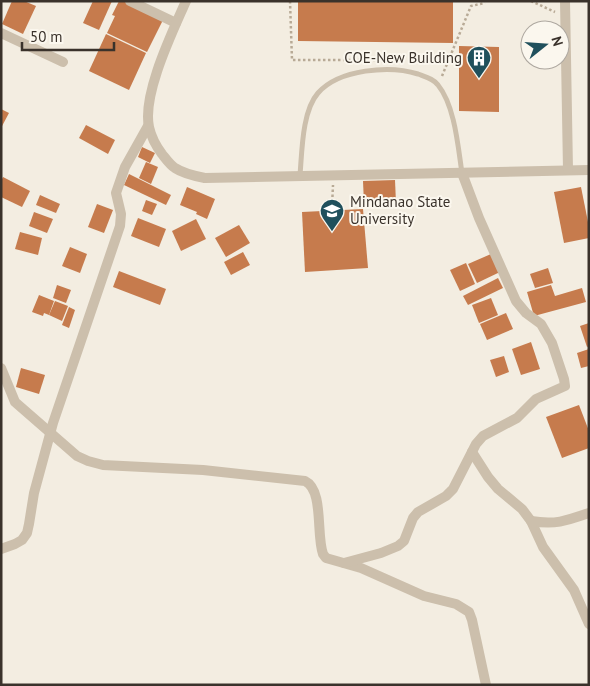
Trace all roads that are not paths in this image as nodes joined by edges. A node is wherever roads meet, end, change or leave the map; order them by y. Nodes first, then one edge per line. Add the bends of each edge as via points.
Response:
1 (130, 1) edge
2 (186, 1) edge
3 (565, 1) edge
4 (176, 24) junction
5 (1, 33) edge
6 (63, 62) dead end
7 (148, 126) junction
8 (568, 170) junction
9 (589, 170) edge
10 (462, 173) junction
11 (300, 175) junction
12 (1, 368) edge
13 (51, 432) junction
14 (472, 452) junction
15 (589, 513) edge
16 (531, 522) junction
17 (1, 549) edge
18 (342, 563) junction
19 (589, 624) edge
20 (486, 685) edge

1 - 4 street
2 - 4 street
3 - 8 street
4 - 7 street via 158,69 149,105
5 - 6 street
7 - 11 street via 165,158 175,168 189,174 205,178
7 - 13 street via 125,167 116,193 120,226
8 - 9 street
8 - 10 street
10 - 11 street
10 - 11 lane via 449,105 438,84 415,73 382,68 345,77 317,94 310,106
10 - 14 street via 516,301 546,330 566,384 536,399 517,418 483,436
12 - 13 street via 15,402
13 - 17 street via 40,466 27,533 22,540
13 - 18 street via 77,456 103,465 203,470 310,483 316,495 322,554
14 - 16 street via 498,489 522,509
14 - 18 street via 453,489 418,512 398,546
15 - 16 street via 549,524
16 - 19 street via 543,547 574,590
18 - 20 street via 424,596 456,604 468,612

